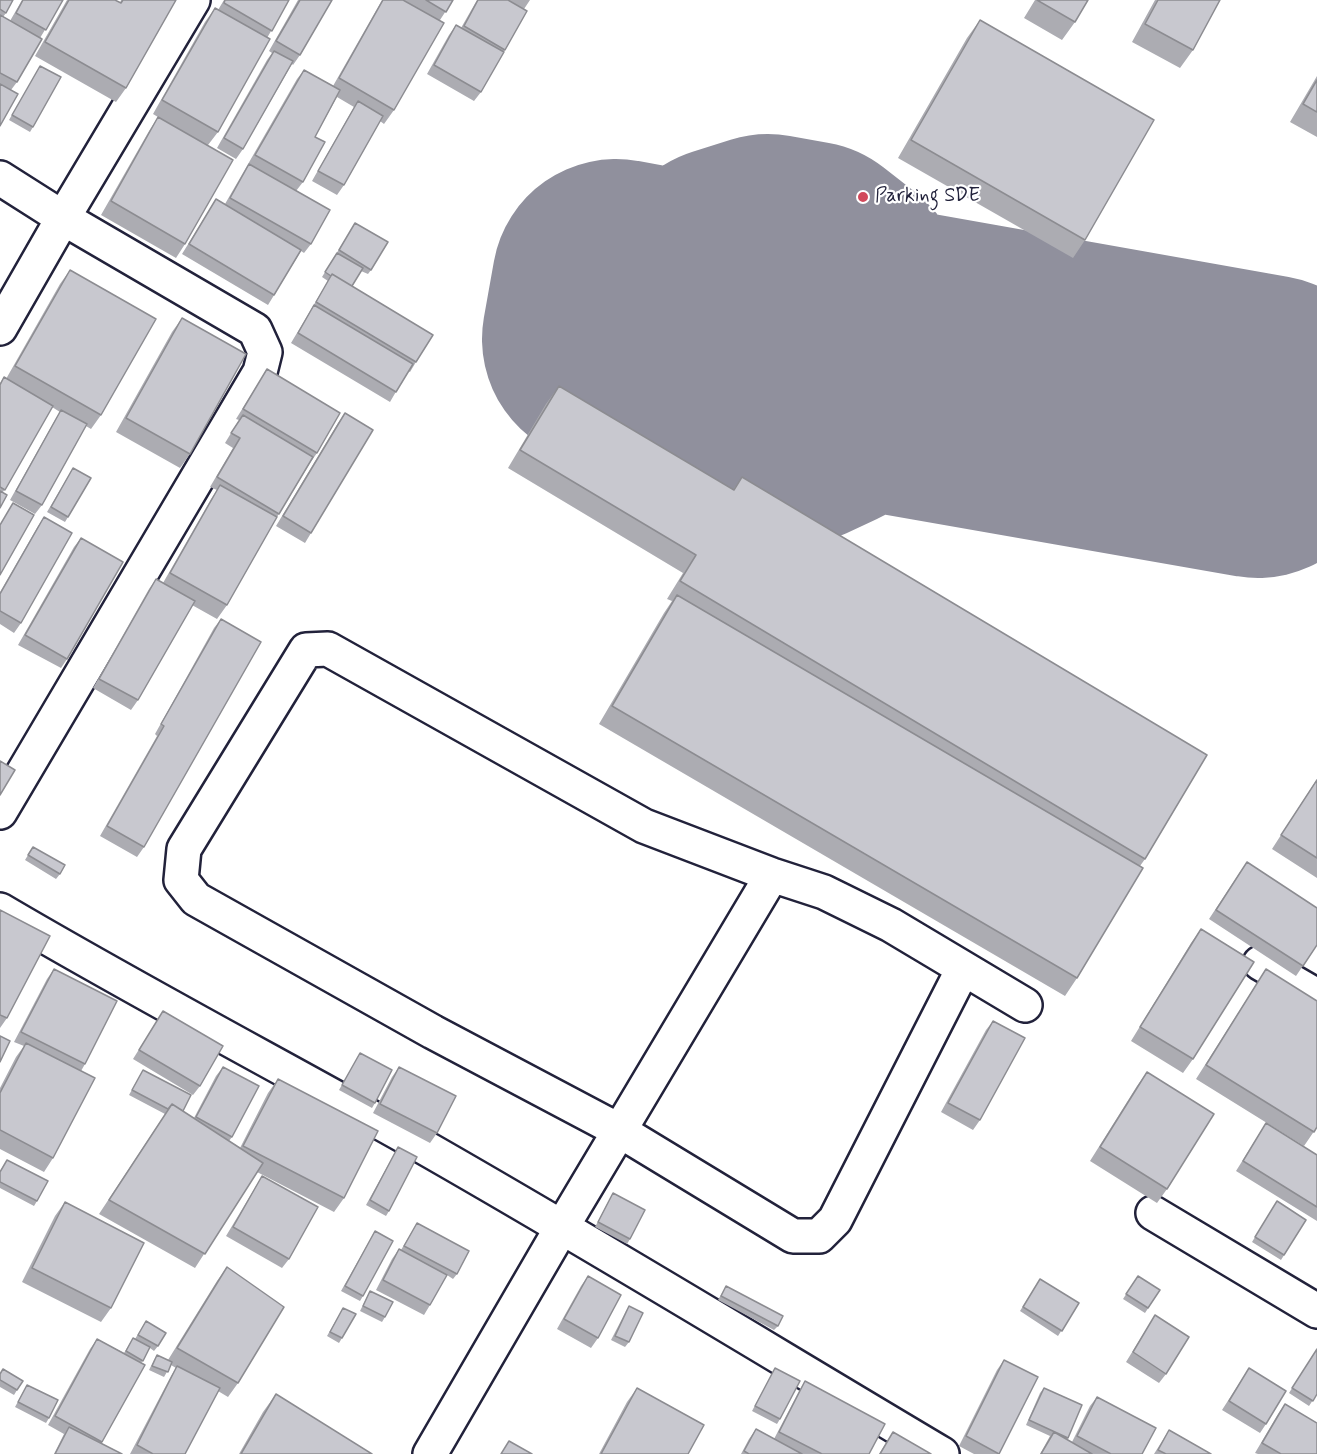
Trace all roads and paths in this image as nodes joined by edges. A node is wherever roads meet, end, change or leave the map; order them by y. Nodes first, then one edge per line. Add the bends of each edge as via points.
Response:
1 (194, 0) edge
2 (0, 178) edge
3 (63, 218) junction
4 (0, 328) edge
5 (0, 812) edge
6 (772, 875) junction
7 (0, 910) edge
8 (1260, 963) dead end
9 (963, 969) junction
10 (1317, 996) edge
11 (1025, 1005) dead end
12 (620, 1131) junction
13 (1153, 1213) dead end
14 (562, 1227) junction
15 (1317, 1311) edge
16 (430, 1454) edge
17 (942, 1454) edge

1 - 3 street
2 - 3 street
3 - 4 street
3 - 5 street via 255,330 265,352 260,372
6 - 9 street via 824,892 891,925
6 - 12 street
6 - 12 street via 644,826 328,649 306,650 184,849 181,880 196,899
7 - 14 street
8 - 10 street
9 - 11 street
9 - 12 street via 835,1220 819,1236 793,1236
12 - 14 street
13 - 15 street
14 - 16 street
14 - 17 street

